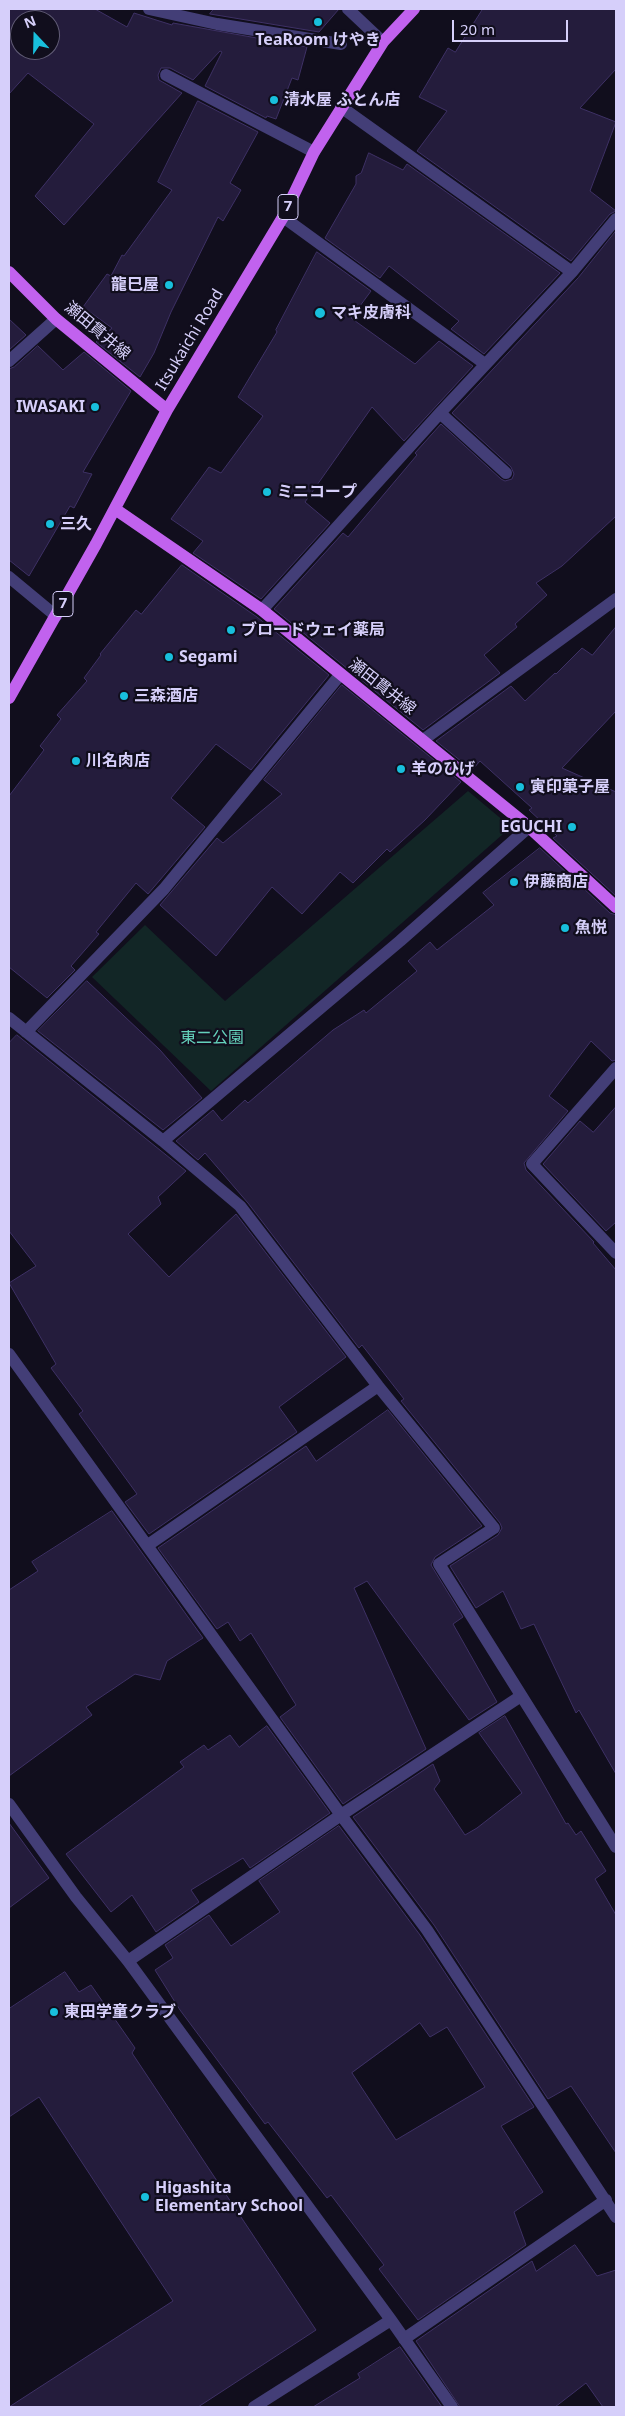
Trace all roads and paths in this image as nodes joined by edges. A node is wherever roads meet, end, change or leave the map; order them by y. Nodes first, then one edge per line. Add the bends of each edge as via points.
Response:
1 (149, 9) edge
2 (348, 9) edge
3 (414, 9) edge
4 (384, 42) junction
5 (341, 44) dead end
6 (166, 75) dead end
7 (341, 107) junction
8 (314, 152) junction
9 (283, 217) junction
10 (616, 219) edge
11 (9, 272) edge
12 (572, 272) junction
13 (56, 319) junction
14 (9, 361) edge
15 (485, 364) junction
16 (167, 410) junction
17 (440, 413) junction
18 (506, 473) dead end
19 (115, 510) junction
20 (9, 577) edge
21 (616, 599) edge
22 (262, 610) junction
23 (56, 616) junction
24 (340, 675) junction
25 (9, 698) edge
26 (423, 740) junction
27 (529, 827) junction
28 (616, 907) edge
29 (9, 1018) edge
30 (26, 1032) junction
31 (616, 1068) edge
32 (163, 1141) junction
33 (616, 1254) edge
34 (9, 1354) edge
35 (378, 1386) junction
36 (148, 1545) junction
37 (521, 1696) junction
38 (9, 1804) edge
39 (341, 1815) junction
40 (616, 1847) edge
41 (128, 1961) junction
42 (606, 2200) junction
43 (616, 2216) edge
44 (391, 2320) junction
45 (404, 2339) junction
46 (254, 2407) edge
47 (452, 2407) edge

1 - 5 street via 217,24
2 - 4 street
3 - 4 main road, Itsukaichi Road / 7
4 - 7 main road, Itsukaichi Road / 7
6 - 8 street
7 - 8 main road, Itsukaichi Road / 7
7 - 12 street
8 - 9 main road, Itsukaichi Road / 7
9 - 15 street
9 - 16 main road, Itsukaichi Road / 7
10 - 12 street
11 - 13 main road, 瀬田貫井線
12 - 15 street
13 - 14 street
13 - 16 main road, 瀬田貫井線
15 - 17 street
16 - 19 main road, Itsukaichi Road / 7
17 - 18 street
17 - 22 street
19 - 22 main road, 瀬田貫井線
19 - 23 main road, Itsukaichi Road / 7
20 - 23 street
21 - 26 street
22 - 24 main road, 瀬田貫井線
23 - 25 main road, Itsukaichi Road / 7
24 - 26 main road, 瀬田貫井線
24 - 30 street via 164,889
26 - 27 main road, 瀬田貫井線
27 - 28 main road, 瀬田貫井線
27 - 32 street via 400,941
29 - 30 street
30 - 32 street
31 - 33 street via 532,1164
32 - 35 street via 240,1206
34 - 36 street
35 - 36 street
35 - 37 street via 494,1528 439,1564
36 - 39 street
37 - 39 street
37 - 40 street
38 - 41 street
39 - 41 street
39 - 42 street via 427,1930
41 - 44 street
42 - 43 street
42 - 45 street
44 - 45 street
44 - 46 street
45 - 47 street

